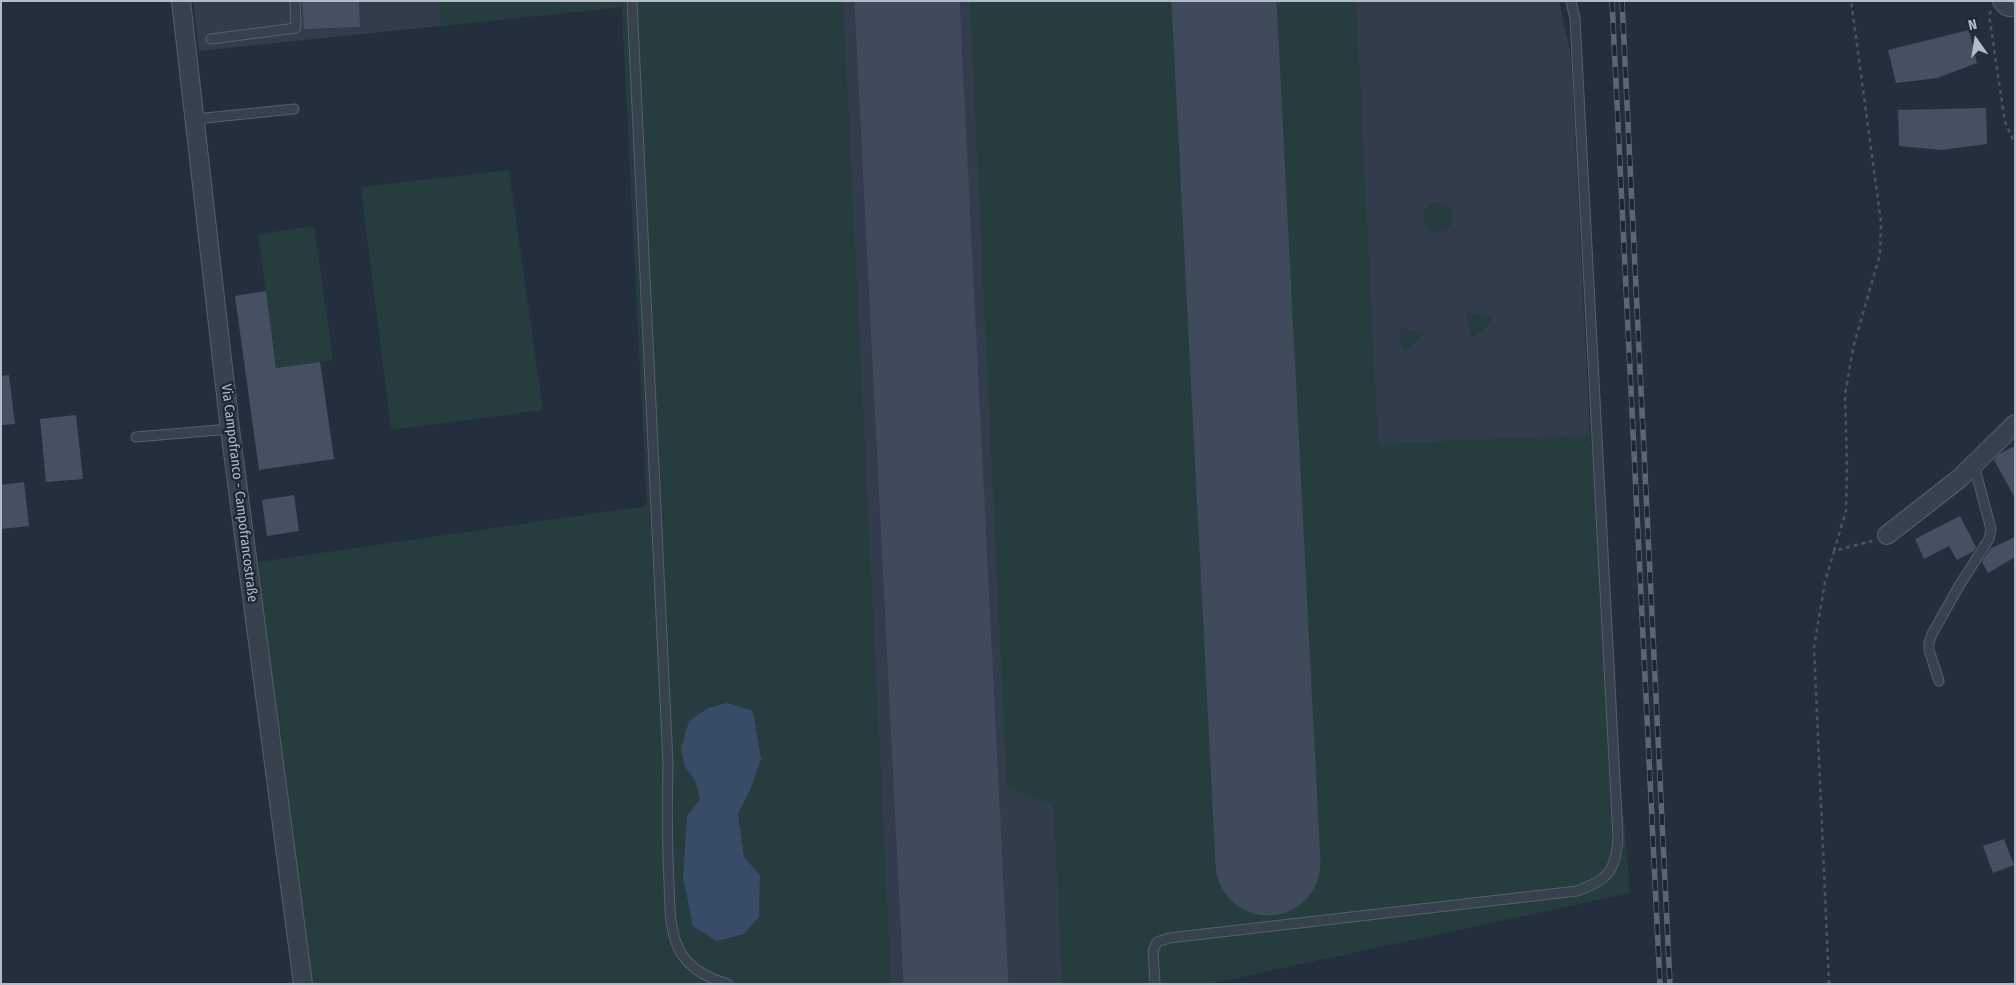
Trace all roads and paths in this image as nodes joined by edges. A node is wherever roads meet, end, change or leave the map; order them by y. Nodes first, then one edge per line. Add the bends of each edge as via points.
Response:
1 (181, 1) edge
2 (295, 1) edge
3 (632, 1) edge
4 (1571, 1) edge
5 (1851, 1) edge
6 (2007, 4) edge
7 (211, 39) dead end
8 (294, 109) dead end
9 (195, 119) junction
10 (2015, 144) edge
11 (2015, 424) edge
12 (230, 429) junction
13 (136, 437) dead end
14 (1974, 465) junction
15 (1887, 535) joint
16 (1834, 551) junction
17 (1939, 682) dead end
18 (303, 984) edge
19 (728, 984) edge
20 (1155, 984) edge
21 (1829, 984) edge

1 - 9 street, Via Campofranco - Campofrancostraße
2 - 7 lane via 296,28
3 - 19 lane via 668,764 666,822 670,920 678,947 690,965 710,979
4 - 20 lane via 1575,19 1617,856 1609,873 1596,884 1577,891 1163,940 1157,942 1153,951
5 - 16 path via 1881,230 1880,254 1853,348 1845,395 1846,511
6 - 10 path via 1992,8 1989,15 2005,122
8 - 9 lane
9 - 12 street, Via Campofranco - Campofrancostraße
11 - 14 street
12 - 13 lane
12 - 18 street, Via Campofranco - Campofrancostraße
14 - 15 street
14 - 17 lane via 1991,529 1932,634 1929,650
15 - 16 path
16 - 21 path via 1814,647

